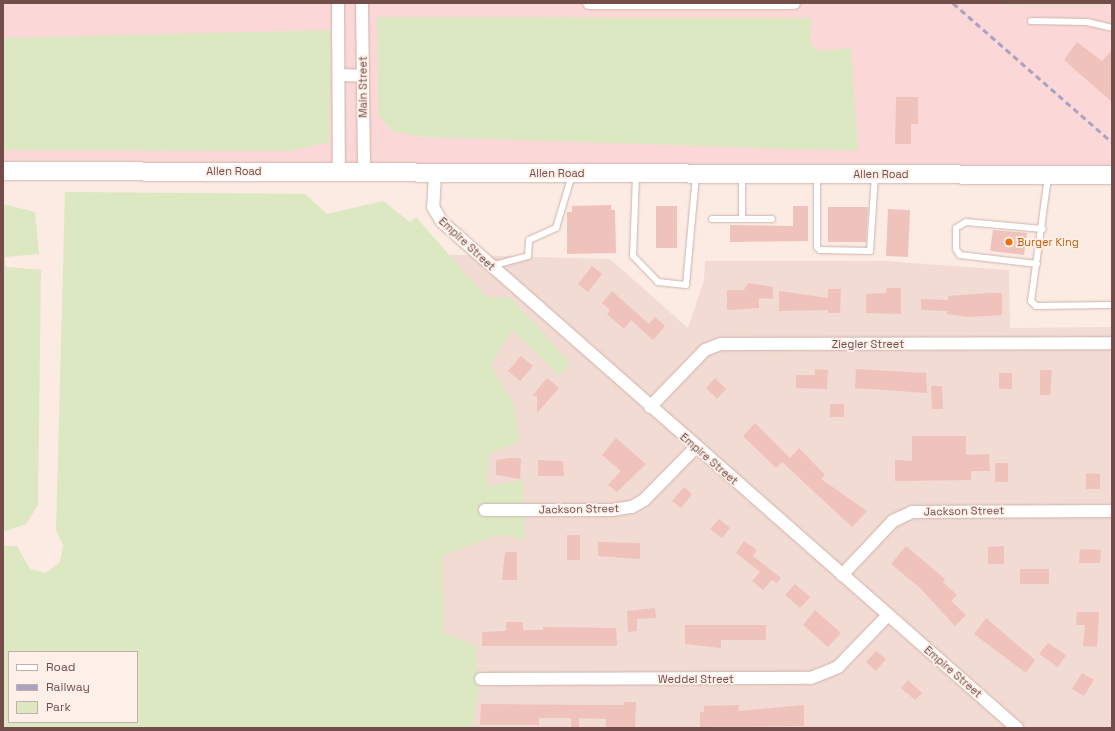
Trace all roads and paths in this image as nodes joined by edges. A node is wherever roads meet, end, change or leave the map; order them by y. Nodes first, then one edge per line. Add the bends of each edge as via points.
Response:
1 (338, 3) edge
2 (362, 3) edge
3 (589, 3) edge
4 (641, 3) edge
5 (794, 3) edge
6 (1031, 21) dead end
7 (1112, 28) edge
8 (339, 75) junction
9 (363, 76) junction
10 (3, 171) edge
11 (339, 171) junction
12 (364, 171) junction
13 (435, 173) junction
14 (573, 173) junction
15 (636, 173) junction
16 (696, 173) junction
17 (742, 173) junction
18 (817, 174) junction
19 (876, 174) junction
20 (1048, 174) junction
21 (1112, 175) edge
22 (712, 219) dead end
23 (742, 219) junction
24 (772, 220) dead end
25 (1043, 228) junction
26 (1037, 264) junction
27 (490, 266) junction
28 (1112, 304) edge
29 (1112, 343) edge
30 (650, 407) junction
31 (696, 447) junction
32 (485, 510) dead end
33 (1112, 511) edge
34 (842, 575) junction
35 (888, 615) junction
36 (481, 679) dead end
37 (1017, 728) edge

1 - 8 street
2 - 9 street, Main Street
3 - 4 street
4 - 5 street
6 - 7 lane via 1086,22
8 - 9 street
8 - 11 street
9 - 12 street, Main Street
10 - 11 main road, Allen Road
11 - 12 main road, Allen Road
12 - 13 main road, Allen Road
13 - 14 main road, Allen Road
13 - 27 street, Empire Street via 433,207 437,216
14 - 15 main road, Allen Road
14 - 27 lane via 556,228 529,240 528,256
15 - 16 main road, Allen Road
15 - 16 lane via 634,256 658,282 686,285
16 - 17 main road, Allen Road
17 - 18 main road, Allen Road
17 - 23 lane
18 - 19 main road, Allen Road
18 - 19 lane via 817,247 820,250 870,251
19 - 20 main road, Allen Road
20 - 21 main road, Allen Road
20 - 25 lane
22 - 23 lane
23 - 24 lane
25 - 26 lane
25 - 26 lane via 966,222 956,228 956,249 960,255
26 - 28 lane via 1031,301 1036,306
27 - 30 street, Empire Street
29 - 30 street, Ziegler Street via 722,344 705,350
30 - 31 street, Empire Street
31 - 32 street, Jackson Street via 644,500 632,507 612,510
31 - 34 street, Empire Street
33 - 34 street, Jackson Street via 912,512 893,521
34 - 35 street, Empire Street
35 - 36 street, Weddel Street via 842,664 811,678
35 - 37 street, Empire Street

